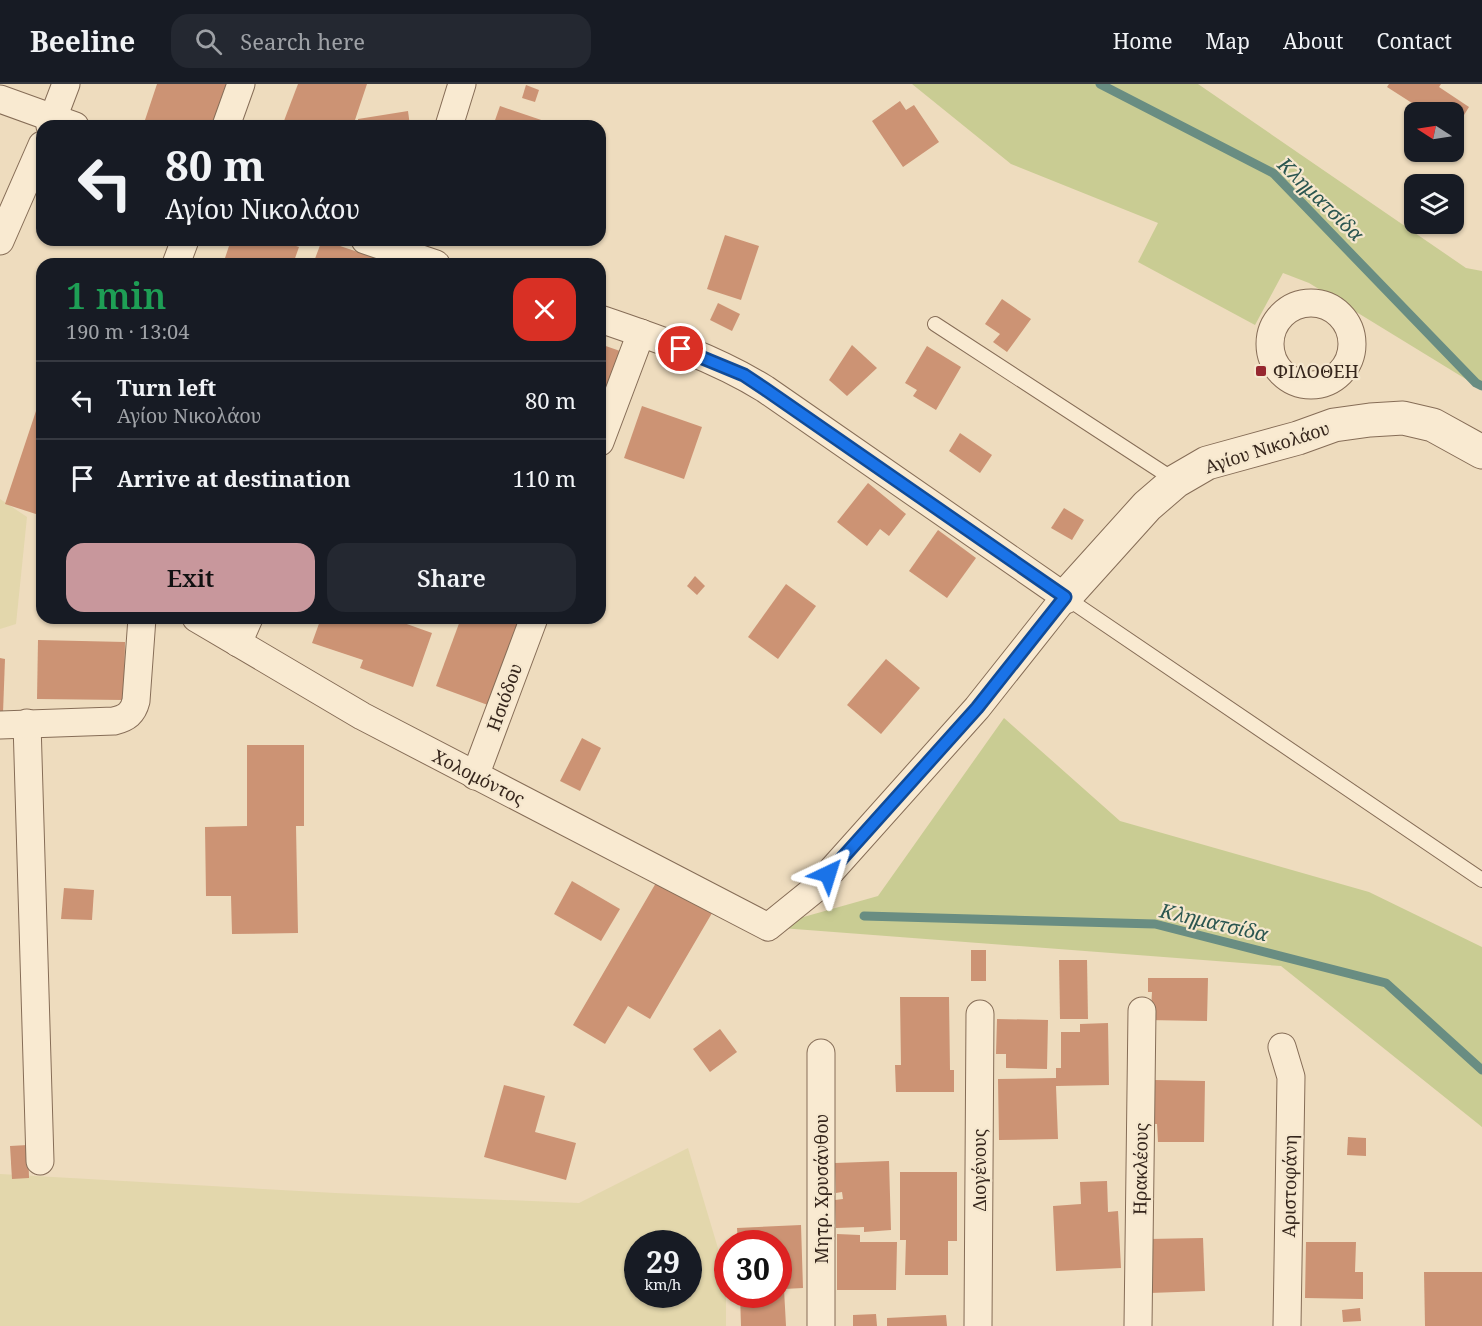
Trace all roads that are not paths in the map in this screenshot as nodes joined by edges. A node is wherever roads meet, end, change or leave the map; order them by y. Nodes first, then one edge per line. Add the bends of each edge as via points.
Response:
1 (66, 84) edge
2 (241, 84) edge
3 (462, 84) edge
4 (0, 99) edge
5 (52, 120) edge
6 (60, 120) edge
7 (228, 120) edge
8 (451, 120) edge
9 (36, 159) edge
10 (0, 241) edge
11 (384, 246) edge
12 (406, 253) edge
13 (606, 321) edge
14 (935, 324) dead end
15 (641, 333) junction
16 (1319, 385) dead end
17 (1334, 425) junction
18 (606, 426) edge
19 (1482, 452) edge
20 (1176, 482) junction
21 (1065, 597) junction
22 (142, 624) edge
23 (206, 624) edge
24 (246, 624) edge
25 (532, 624) edge
26 (238, 643) junction
27 (27, 723) junction
28 (0, 725) edge
29 (475, 776) junction
30 (1482, 880) edge
31 (1142, 1011) dead end
32 (980, 1014) dead end
33 (1282, 1047) dead end
34 (821, 1053) dead end
35 (39, 1161) dead end
36 (821, 1326) edge
37 (978, 1326) edge
38 (1138, 1326) edge
39 (1287, 1326) edge

1 - 6 street
2 - 7 street
3 - 8 street
4 - 5 street
9 - 10 street
11 - 12 street
13 - 15 street
14 - 20 lane
15 - 18 street
15 - 21 street via 744,375
16 - 17 street
17 - 19 street, Αγίου Νικολάου via 1403,418 1433,425
17 - 20 street, Αγίου Νικολάου via 1207,463
20 - 21 street, Αγίου Νικολάου via 1147,506
21 - 29 street, Χολομόντος via 977,708 815,889 768,927
21 - 30 lane
22 - 27 street via 136,701 129,715 114,721
23 - 26 street, Χολομόντος
24 - 26 street
25 - 29 street, Ησιόδου
26 - 29 street, Χολομόντος via 362,717
27 - 28 street
27 - 35 street
31 - 38 street, Ηρακλέους
32 - 37 street, Διογένους
33 - 39 street, Αριστοφάνη via 1291,1077
34 - 36 street, Μητρ. Χρυσάνθου

